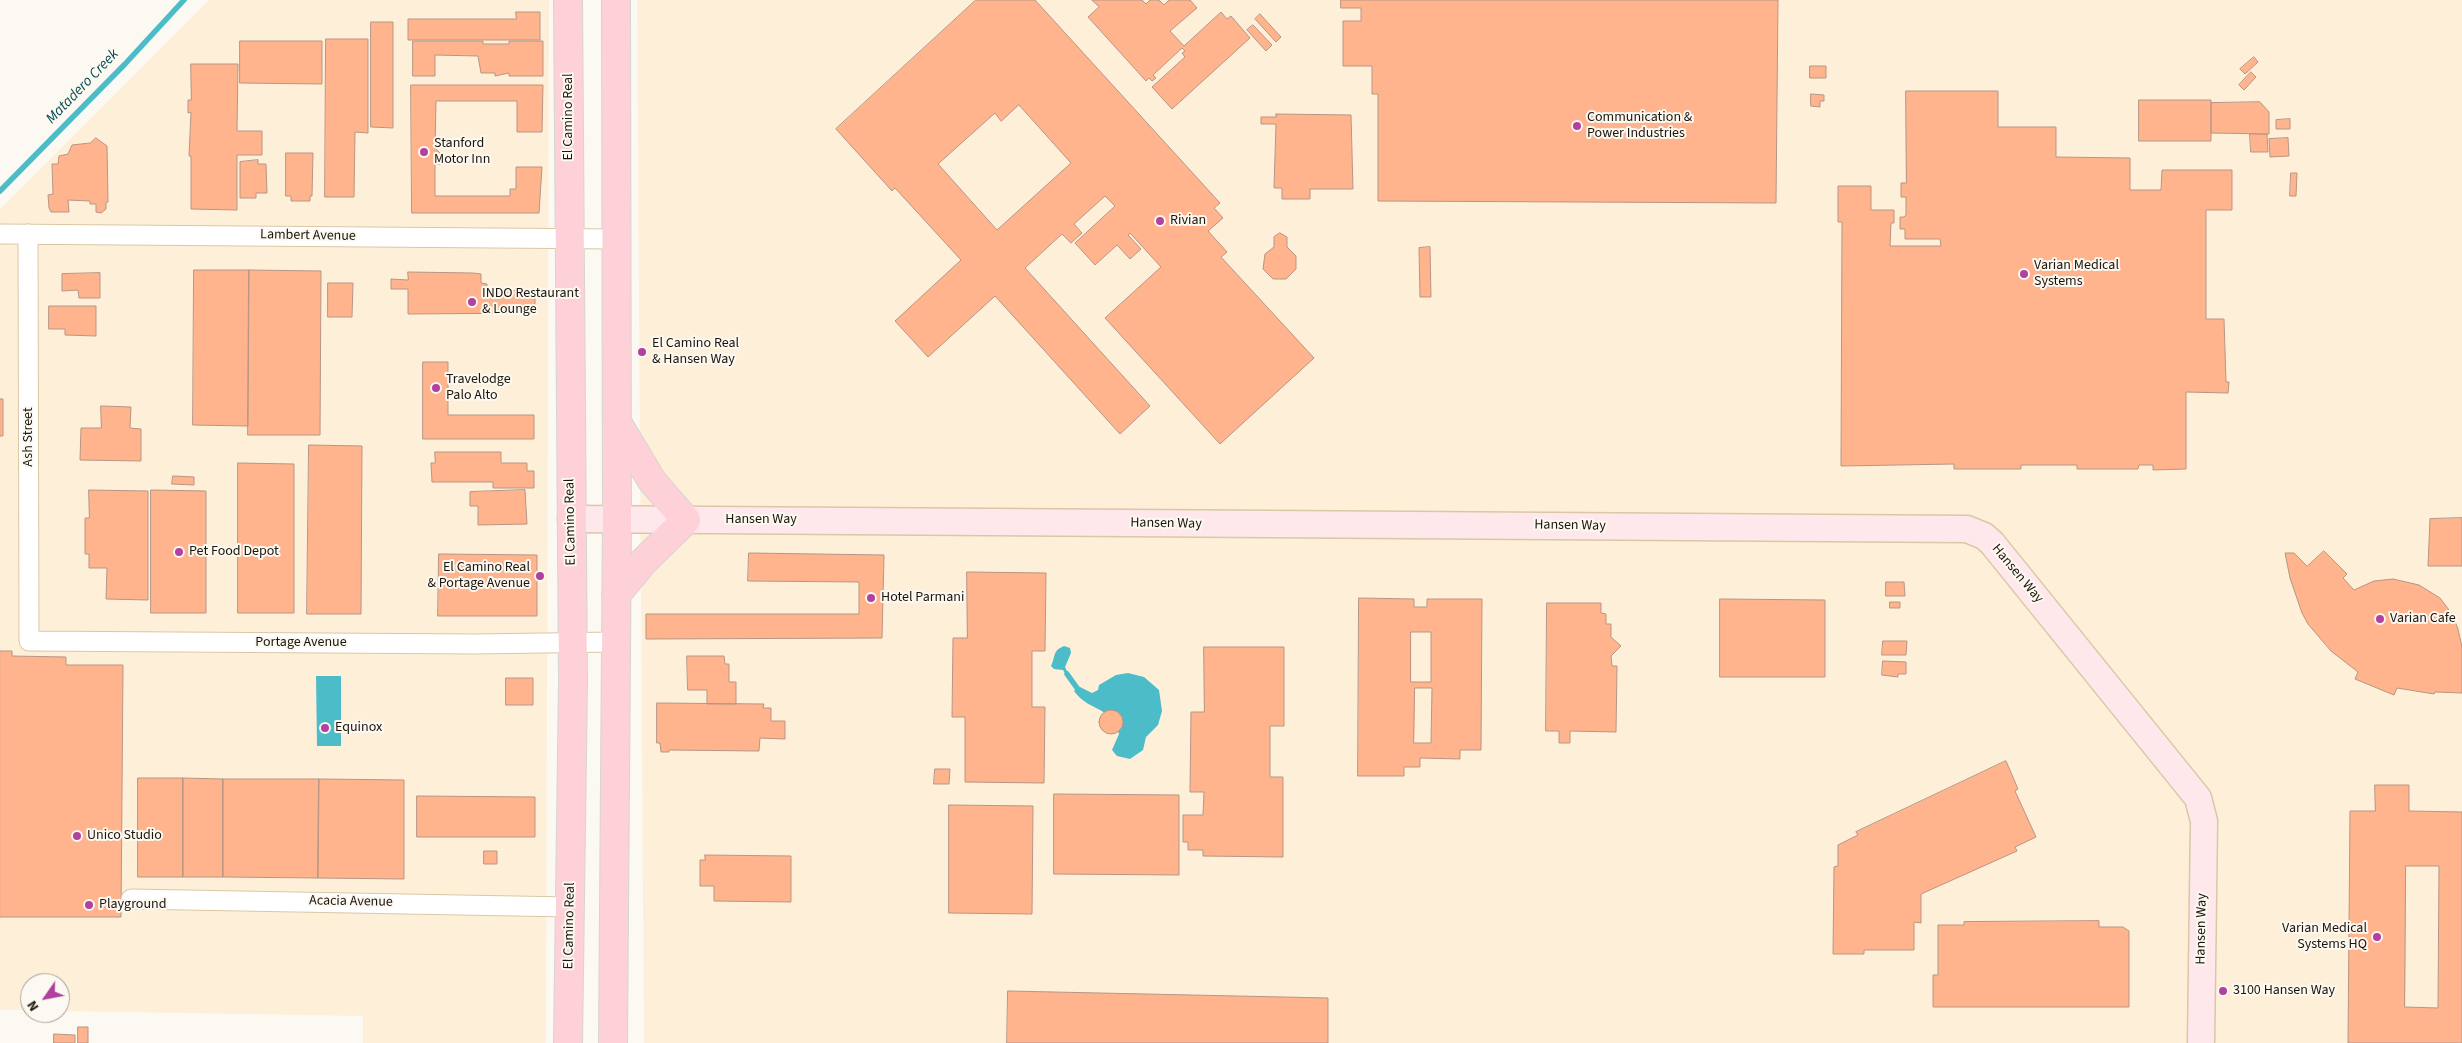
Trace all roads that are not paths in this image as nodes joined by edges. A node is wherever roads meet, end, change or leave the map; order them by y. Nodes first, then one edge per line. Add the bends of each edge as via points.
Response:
1 (568, 0) edge
2 (616, 0) edge
3 (0, 234) edge
4 (28, 234) junction
5 (570, 238) junction
6 (616, 239) junction
7 (617, 421) junction
8 (571, 519) junction
9 (617, 519) junction
10 (686, 520) junction
11 (616, 595) junction
12 (29, 641) joint
13 (572, 642) junction
14 (616, 642) junction
15 (131, 899) dead end
16 (570, 907) junction
17 (568, 1043) edge
18 (613, 1043) edge
19 (2201, 1043) edge

1 - 5 main road, El Camino Real
2 - 6 main road
3 - 4 street, Lambert Avenue
4 - 5 street, Lambert Avenue
4 - 12 street, Ash Street
5 - 6 street, Lambert Avenue
5 - 8 main road, El Camino Real
6 - 7 main road
7 - 9 main road
7 - 10 main road via 652,481
8 - 9 street, Hansen Way
8 - 13 main road, El Camino Real
9 - 10 street, Hansen Way
9 - 11 main road
10 - 11 main road via 644,561
10 - 19 street, Hansen Way via 1944,528 1974,531 1992,543 2198,798 2204,821
11 - 14 main road
12 - 13 street, Portage Avenue
13 - 14 street, Portage Avenue
13 - 16 main road, El Camino Real
14 - 18 main road
15 - 16 street, Acacia Avenue
16 - 17 main road, El Camino Real

